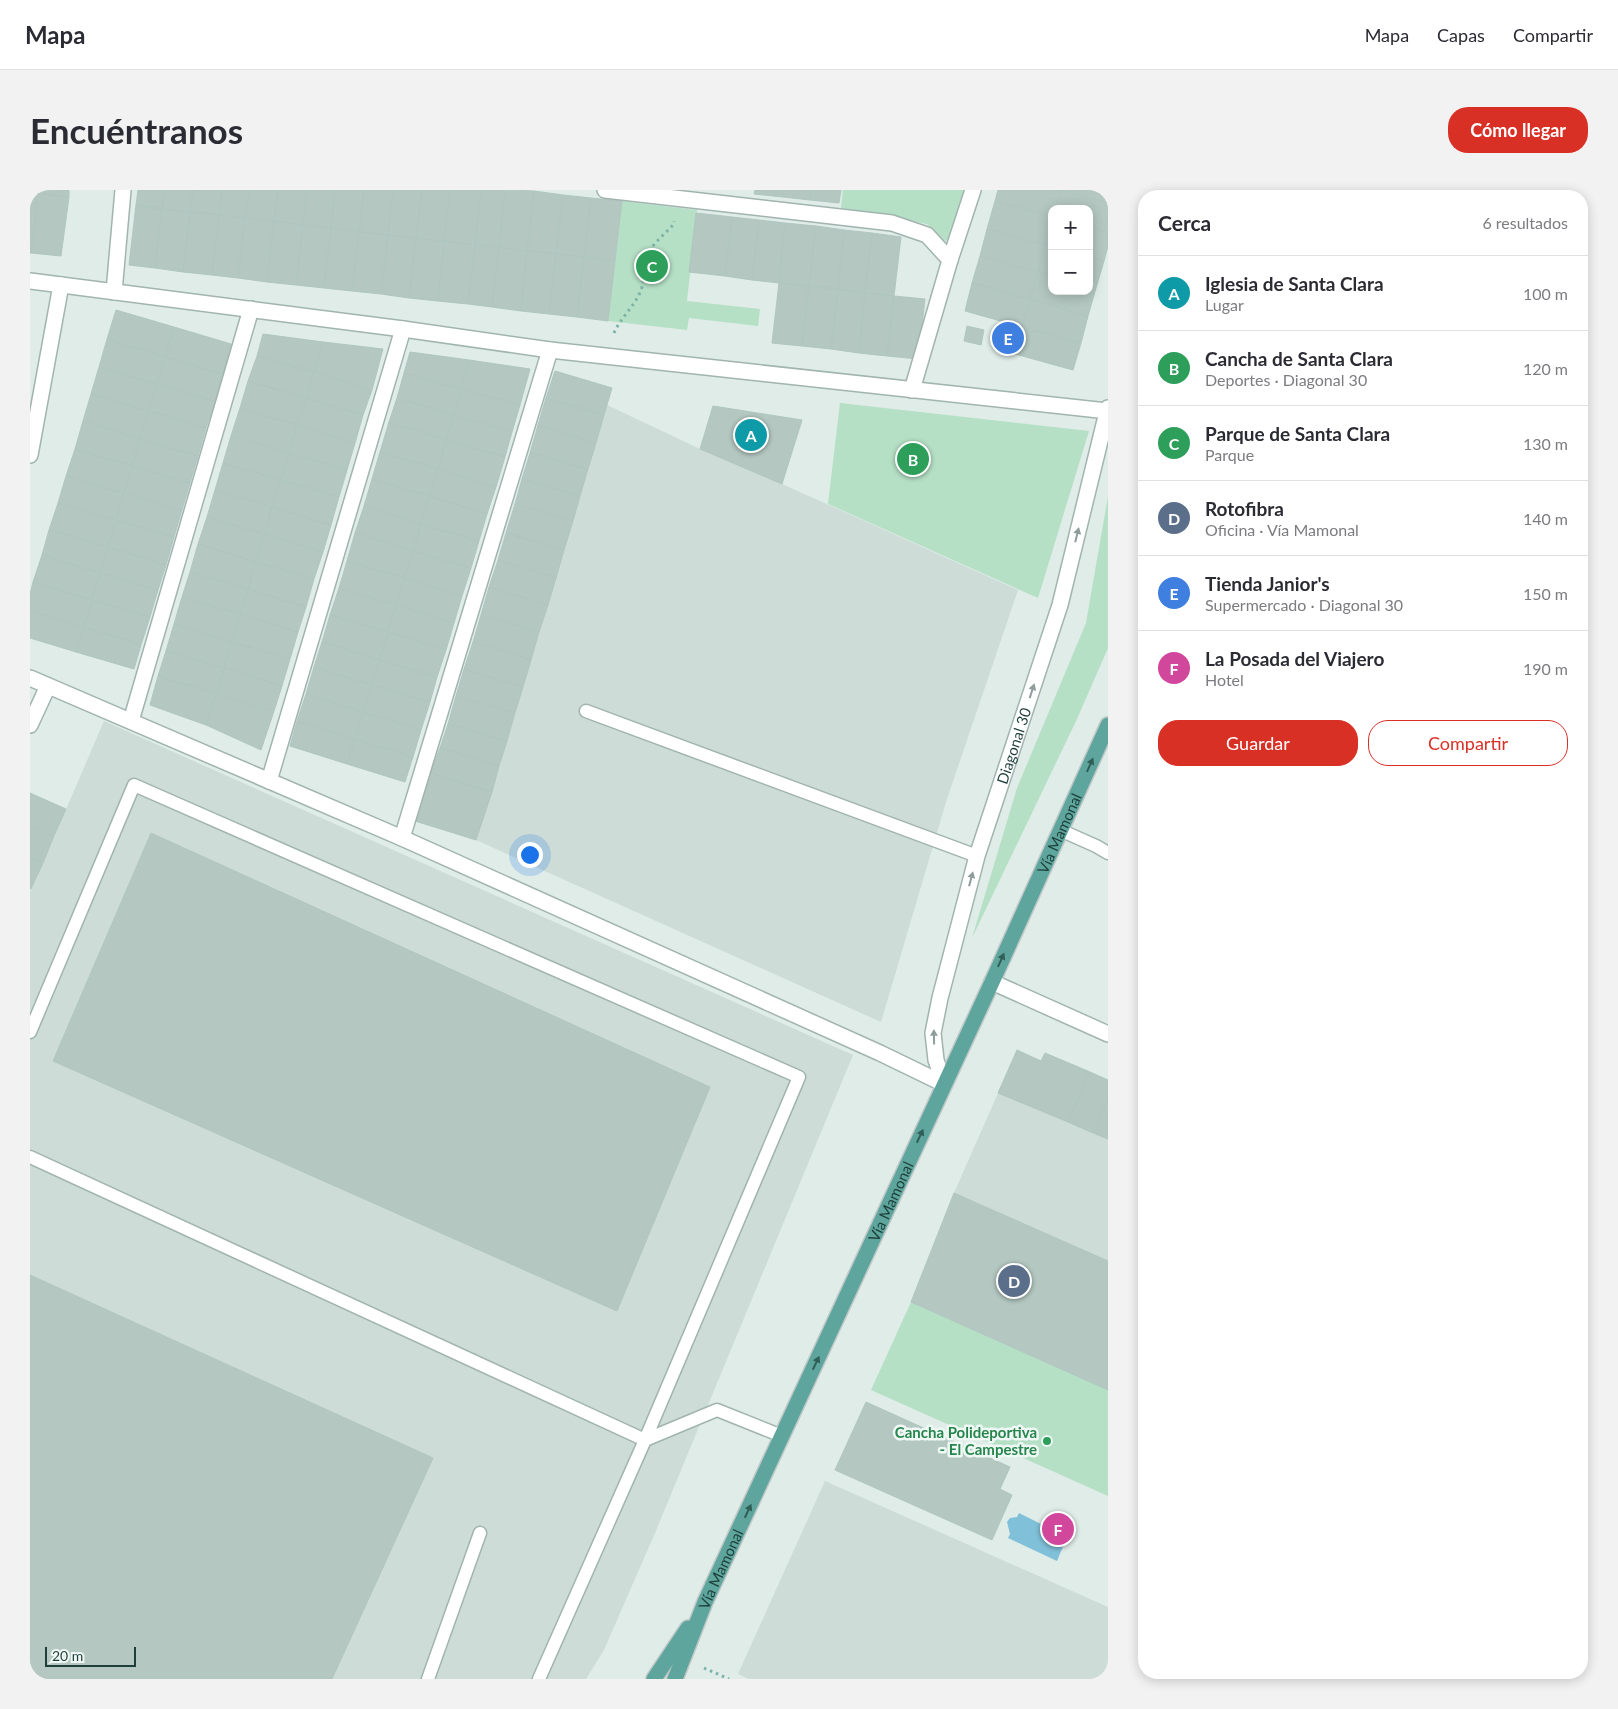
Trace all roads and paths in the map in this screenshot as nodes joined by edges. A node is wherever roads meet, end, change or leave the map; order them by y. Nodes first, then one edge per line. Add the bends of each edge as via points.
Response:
1 (123, 190) edge
2 (605, 190) edge
3 (973, 190) edge
4 (679, 199) junction
5 (950, 260) junction
6 (30, 282) edge
7 (62, 285) junction
8 (114, 292) junction
9 (251, 310) junction
10 (403, 329) junction
11 (550, 350) junction
12 (603, 356) junction
13 (912, 390) junction
14 (1108, 410) edge
15 (30, 455) edge
16 (30, 678) edge
17 (48, 686) junction
18 (586, 711) dead end
19 (131, 720) junction
20 (30, 725) edge
21 (1108, 726) edge
22 (269, 781) junction
23 (1060, 830) junction
24 (402, 838) junction
25 (1108, 854) edge
26 (977, 856) junction
27 (992, 982) junction
28 (30, 1032) edge
29 (1108, 1034) edge
30 (944, 1084) junction
31 (30, 1157) edge
32 (782, 1436) junction
33 (645, 1440) junction
34 (480, 1533) dead end
35 (705, 1602) junction
36 (428, 1679) edge
37 (539, 1679) edge
38 (654, 1679) edge
39 (675, 1679) edge

1 - 8 street
2 - 4 street
3 - 5 street
4 - 5 street via 892,224 926,235
4 - 12 path via 673,226 647,253 641,290 619,322
5 - 13 street
6 - 7 street
7 - 8 street
7 - 15 street
8 - 9 street
9 - 10 street
9 - 19 street
10 - 11 street
10 - 22 street
11 - 12 street
11 - 24 street
12 - 13 street
13 - 14 street
26 -> 14 street, Diagonal 30 via 1060,605
16 - 17 street
17 - 19 street
17 - 20 street
18 - 26 lane
19 - 22 street
23 -> 21 main road, Vía Mamonal
22 - 24 street
23 - 25 lane
27 -> 23 main road, Vía Mamonal
24 - 30 street
30 -> 26 street, Diagonal 30 via 936,1060 933,1033
27 - 29 street
27 - 30 main road, Vía Mamonal
28 - 33 lane via 134,785 799,1078
32 -> 30 main road, Vía Mamonal
31 - 33 lane
32 - 33 lane via 717,1410
35 -> 32 main road, Vía Mamonal
33 - 37 lane
34 - 36 lane
35 - 38 main road
35 - 39 main road, Vía Mamonal

